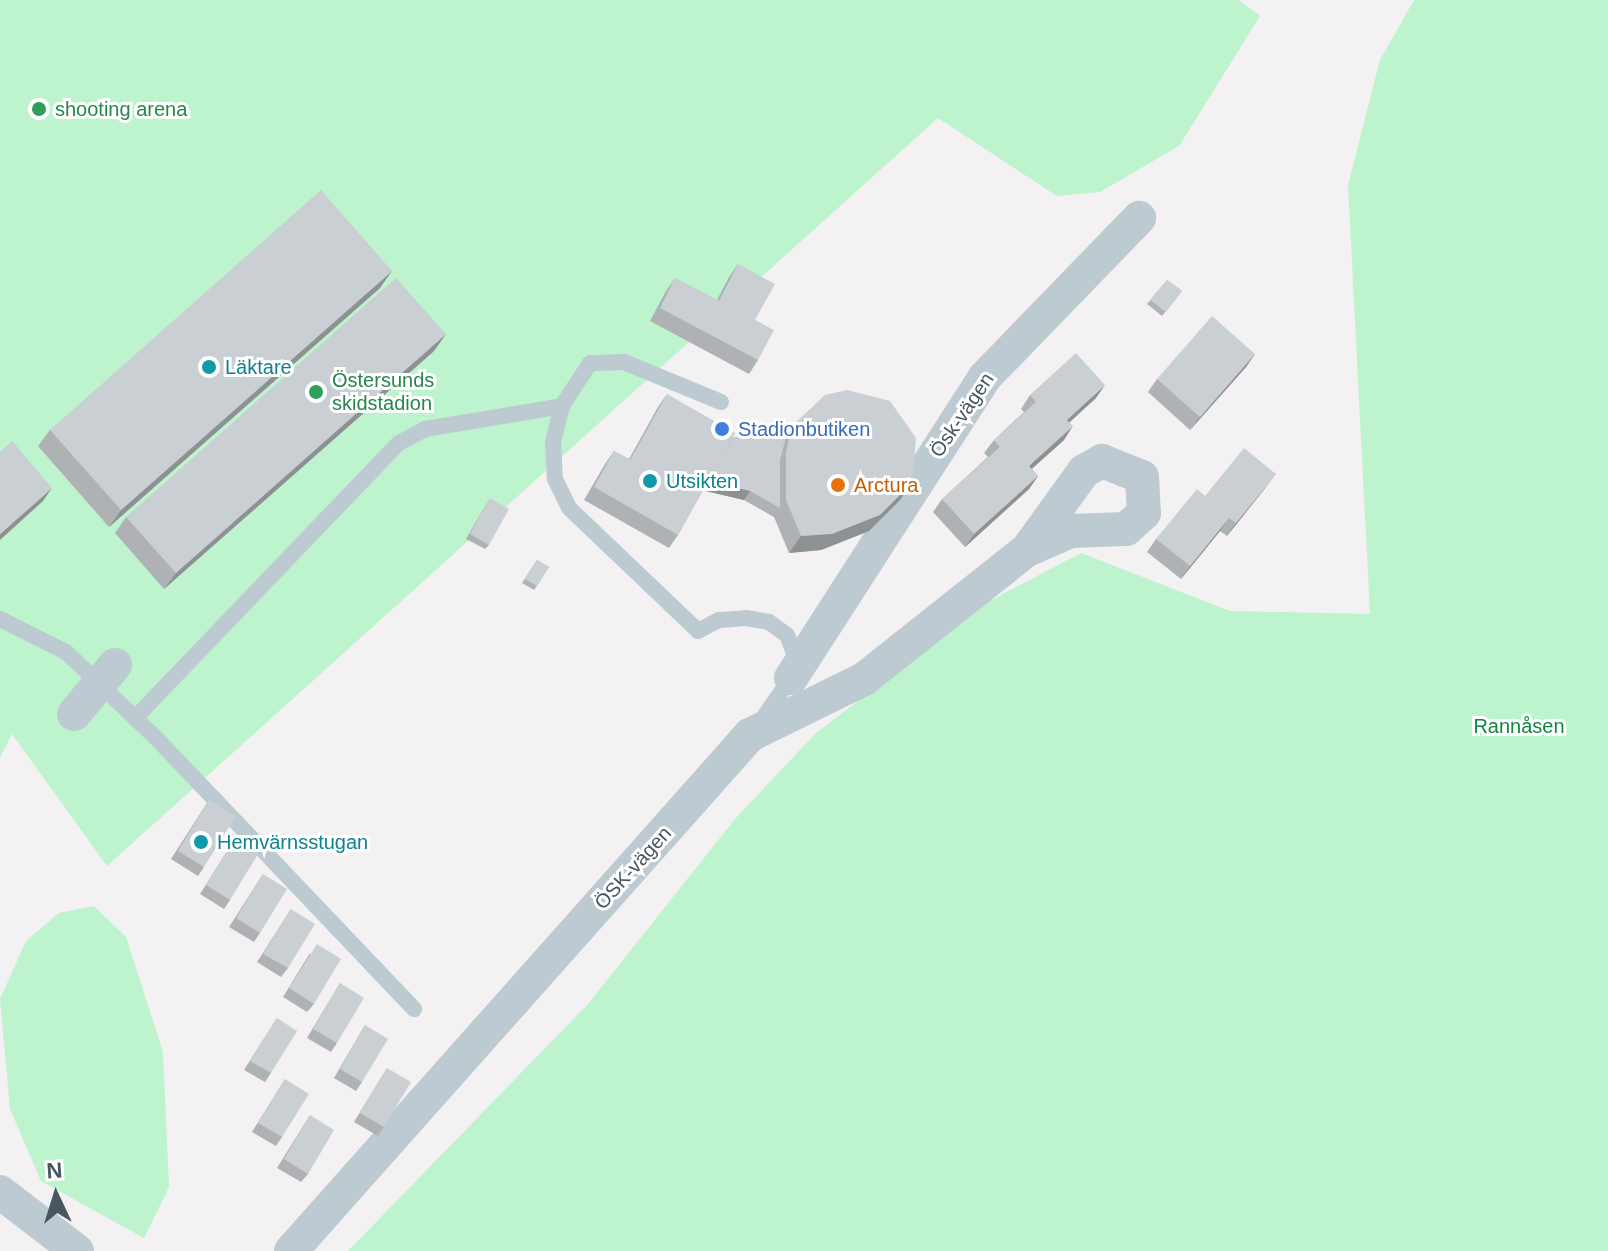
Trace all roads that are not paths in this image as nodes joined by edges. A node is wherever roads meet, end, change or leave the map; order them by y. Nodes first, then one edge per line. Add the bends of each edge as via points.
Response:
1 (1139, 218) dead end
2 (721, 402) dead end
3 (562, 406) junction
4 (1027, 550) dead end
5 (0, 619) edge
6 (115, 665) dead end
7 (791, 678) junction
8 (74, 714) dead end
9 (135, 718) junction
10 (750, 735) junction
11 (414, 1009) dead end
12 (0, 1192) edge
13 (77, 1251) edge
14 (291, 1251) edge

1 - 7 street, Ösk-vägen via 984,378
2 - 3 lane via 624,362 590,363
3 - 7 lane via 553,455 555,479 569,508 698,631 719,620 746,618 769,622 787,635 794,653
3 - 9 lane via 425,429 399,443
4 - 10 street, ÖSK-vägen via 864,679
5 - 9 lane via 66,652
6 - 8 street, bridge
7 - 10 lane
9 - 11 lane
10 - 14 street, ÖSK-vägen
12 - 13 street

